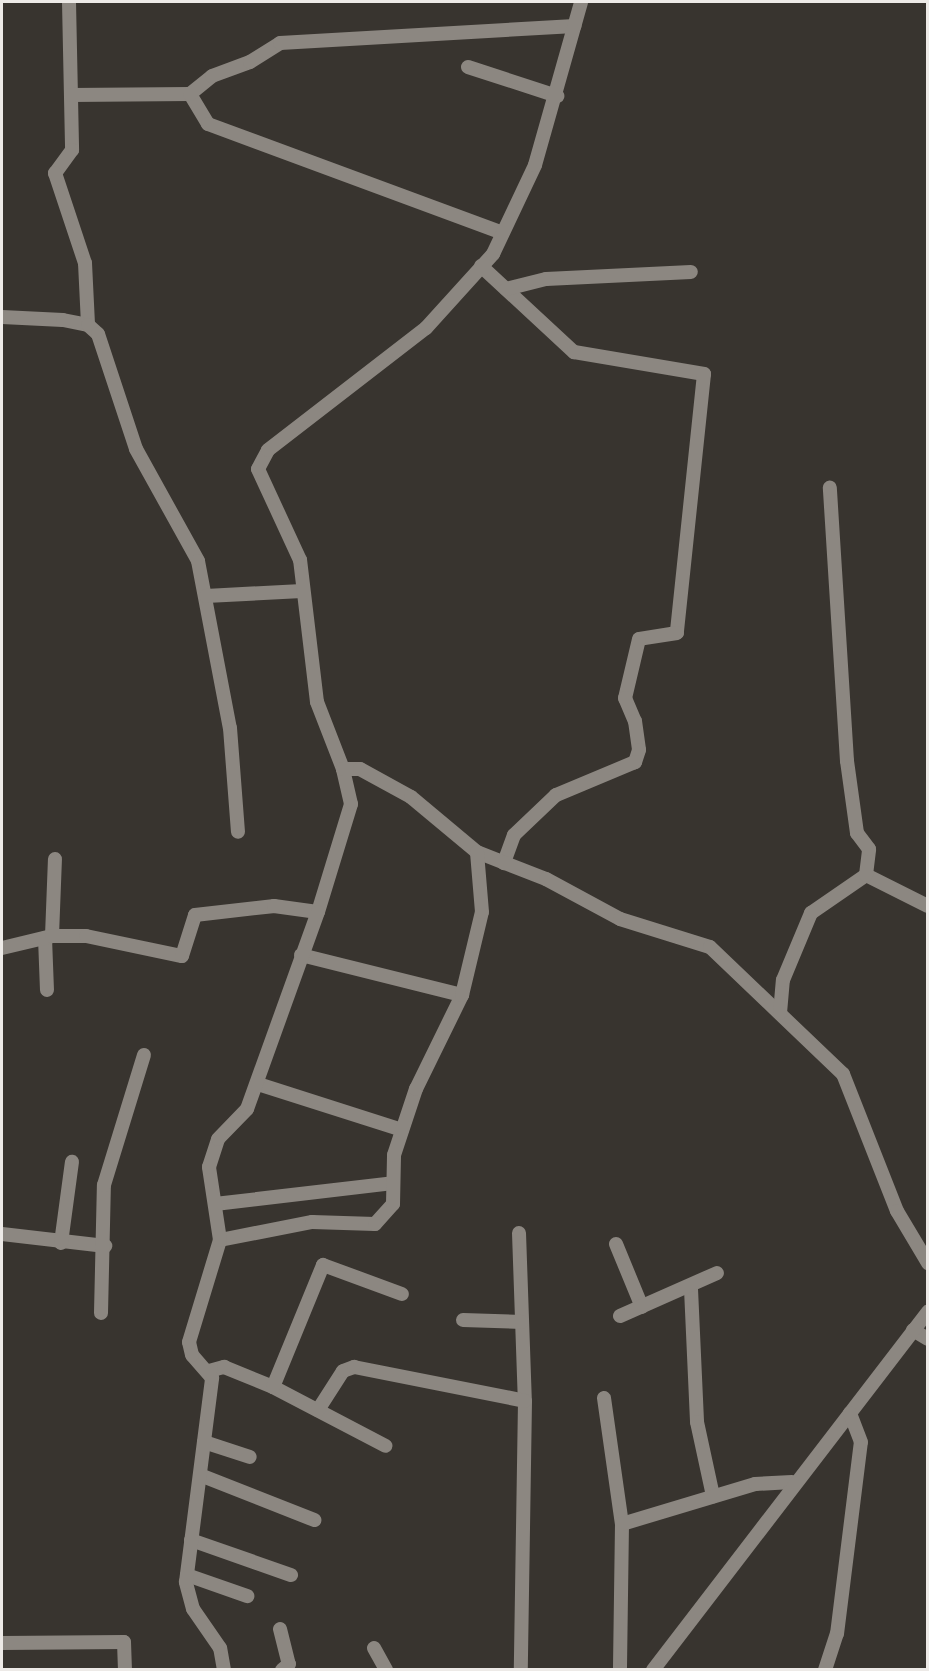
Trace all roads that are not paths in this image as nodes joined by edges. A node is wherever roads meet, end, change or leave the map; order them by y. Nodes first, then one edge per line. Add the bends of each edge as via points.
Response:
1 (69, 2) edge
2 (581, 2) edge
3 (575, 26) junction
4 (468, 67) dead end
5 (71, 94) junction
6 (190, 94) junction
7 (557, 96) junction
8 (503, 233) junction
9 (481, 266) junction
10 (691, 272) dead end
11 (506, 289) junction
12 (2, 317) edge
13 (88, 325) junction
14 (830, 488) dead end
15 (302, 591) junction
16 (206, 596) junction
17 (343, 769) junction
18 (238, 832) dead end
19 (477, 852) junction
20 (55, 859) dead end
21 (504, 862) junction
22 (866, 875) junction
23 (927, 906) edge
24 (318, 912) junction
25 (48, 937) junction
26 (2, 948) edge
27 (301, 955) junction
28 (47, 990) dead end
29 (462, 995) junction
30 (780, 1013) junction
31 (144, 1055) dead end
32 (258, 1084) junction
33 (402, 1131) junction
34 (72, 1162) dead end
35 (393, 1183) junction
36 (215, 1204) junction
37 (519, 1233) dead end
38 (2, 1234) edge
39 (219, 1240) junction
40 (61, 1243) junction
41 (616, 1244) dead end
42 (105, 1246) junction
43 (927, 1263) edge
44 (717, 1273) dead end
45 (691, 1289) junction
46 (402, 1294) dead end
47 (642, 1307) junction
48 (927, 1311) edge
49 (101, 1313) dead end
50 (621, 1316) dead end
51 (463, 1320) dead end
52 (522, 1322) junction
53 (913, 1330) junction
54 (927, 1339) edge
55 (208, 1371) junction
56 (273, 1387) junction
57 (604, 1398) dead end
58 (525, 1401) junction
59 (318, 1410) junction
60 (850, 1413) junction
61 (204, 1442) junction
62 (386, 1446) dead end
63 (250, 1457) dead end
64 (200, 1475) junction
65 (792, 1482) junction
66 (713, 1496) junction
67 (314, 1520) dead end
68 (622, 1524) junction
69 (191, 1540) junction
70 (187, 1575) junction
71 (291, 1575) dead end
72 (247, 1596) dead end
73 (280, 1629) dead end
74 (2, 1643) edge
75 (375, 1648) dead end
76 (125, 1670) edge
77 (224, 1670) edge
78 (282, 1670) edge
79 (386, 1670) edge
80 (521, 1670) edge
81 (620, 1670) edge
82 (653, 1670) edge
83 (825, 1670) edge

1 - 5 street
2 - 3 street
3 - 6 street via 280,43 250,62 212,76
3 - 7 street
4 - 7 street
5 - 6 street
5 - 13 street via 72,150 55,173 85,264
6 - 8 street via 208,124
7 - 8 street via 535,165
8 - 9 street
9 - 11 street
9 - 15 street via 426,328 268,450 258,470 300,560
10 - 11 street via 546,279
11 - 21 street via 574,352 704,374 677,633 639,639 625,698 635,722 639,750 635,762 556,795 514,835
12 - 13 street
13 - 16 street via 98,334 136,449 188,536
14 - 22 street via 847,761 857,832 869,849
15 - 16 street
15 - 17 street via 322,726
16 - 18 street via 230,728
17 - 19 street via 360,769 400,790
17 - 24 street via 351,804
19 - 21 street
19 - 29 street via 482,912
20 - 25 street
21 - 30 street via 620,919 710,947
22 - 23 street
22 - 30 street via 811,913 783,980
24 - 25 street via 274,906 195,915 182,956 87,936
24 - 27 street
25 - 26 street
25 - 28 street
27 - 29 street
27 - 32 street
29 - 33 street
30 - 43 street via 843,1074 897,1211
31 - 42 street via 104,1185
32 - 33 street
32 - 36 street via 247,1108 218,1139 208,1179
33 - 35 street
34 - 40 street
35 - 36 street
35 - 39 street via 393,1204 375,1224 312,1222
36 - 39 street
37 - 52 street
38 - 40 street
39 - 55 street via 189,1342 192,1355
40 - 42 street
41 - 47 street
42 - 49 street
44 - 45 street
45 - 47 street
45 - 66 street via 697,1422
46 - 56 street via 324,1265
47 - 50 street
48 - 53 street
51 - 52 street
52 - 58 street
53 - 54 street
53 - 60 street
55 - 56 street via 224,1367
55 - 61 street
56 - 59 street
57 - 68 street
58 - 59 street via 354,1367 344,1371
58 - 80 street
59 - 62 street
60 - 65 street
60 - 83 street via 861,1442 837,1634
61 - 63 street
61 - 64 street
64 - 67 street
64 - 69 street
65 - 66 street via 755,1484
65 - 82 street
66 - 68 street
68 - 81 street
69 - 70 street
69 - 71 street
70 - 72 street
70 - 77 street via 187,1595 216,1638
73 - 78 street via 289,1665
74 - 76 street via 124,1642
75 - 79 street

